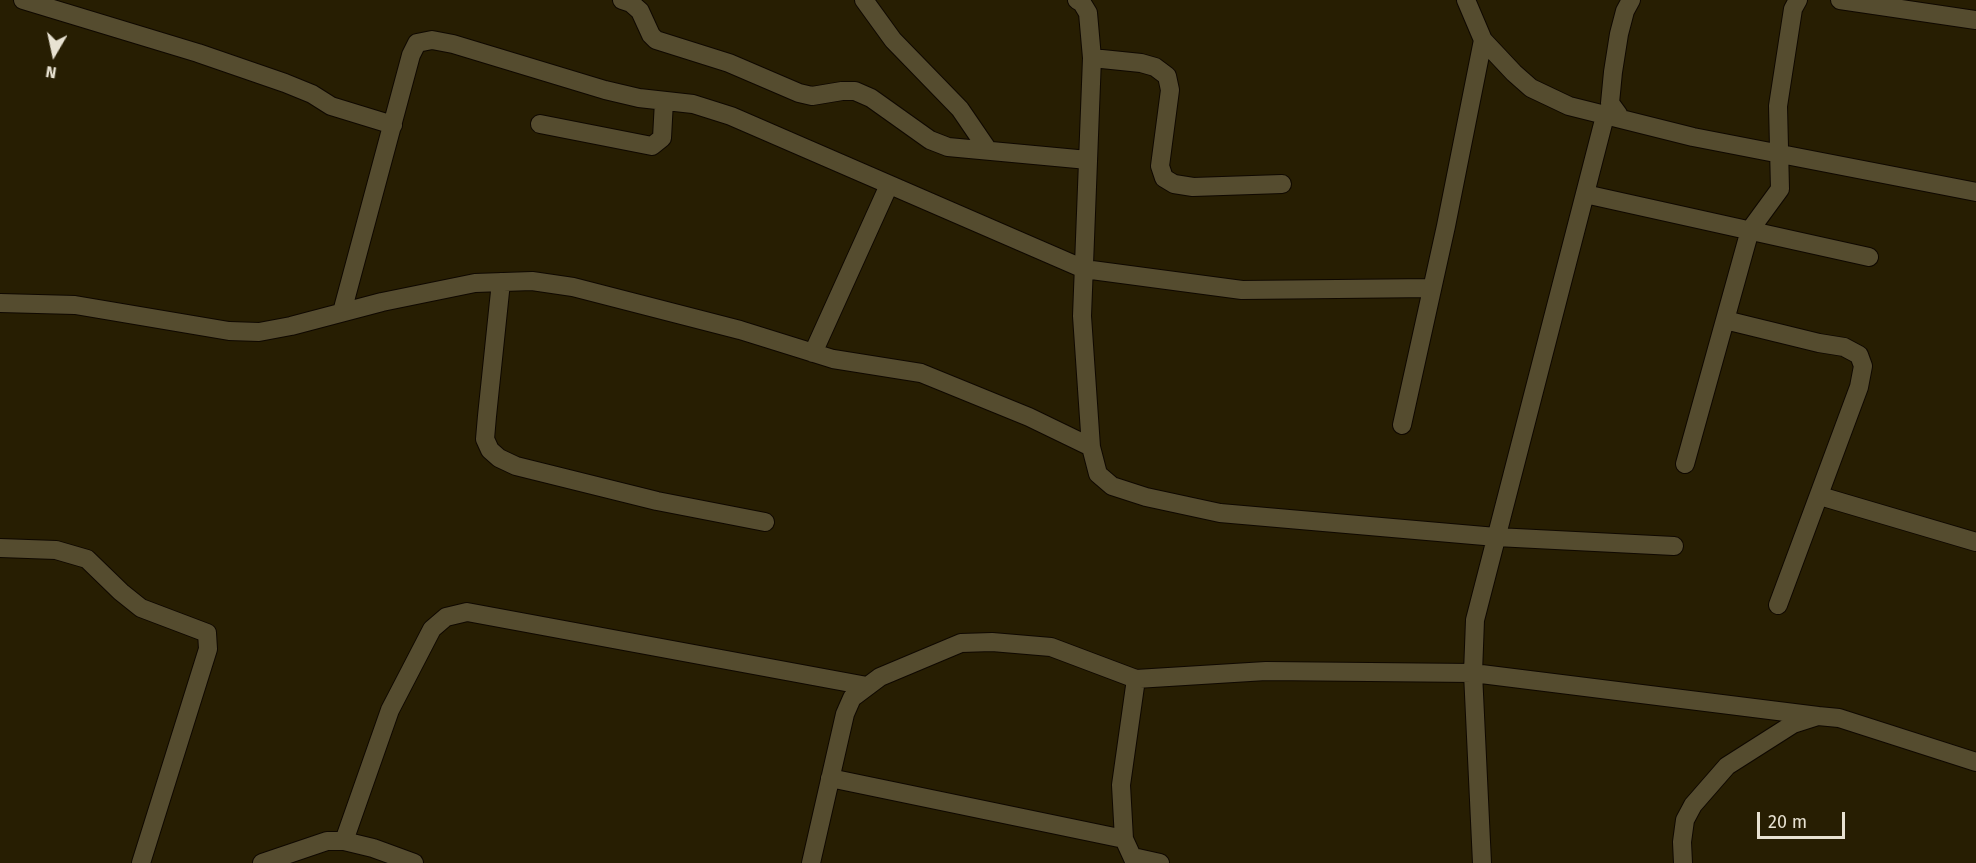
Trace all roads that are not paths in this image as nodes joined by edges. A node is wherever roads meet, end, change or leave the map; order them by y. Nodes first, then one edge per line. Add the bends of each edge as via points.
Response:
1 (23, 0) edge
2 (622, 0) edge
3 (864, 0) edge
4 (1077, 0) edge
5 (1466, 0) edge
6 (1631, 0) edge
7 (1798, 0) edge
8 (1840, 0) edge
9 (1976, 20) edge
10 (1484, 40) junction
11 (1092, 58) junction
12 (664, 101) junction
13 (1605, 116) junction
14 (540, 124) dead end
15 (393, 125) junction
16 (988, 150) junction
17 (1778, 153) junction
18 (1088, 160) junction
19 (1282, 184) dead end
20 (889, 185) junction
21 (1976, 192) edge
22 (1585, 194) junction
23 (1750, 230) junction
24 (1869, 256) dead end
25 (1084, 269) junction
26 (501, 282) junction
27 (1432, 288) junction
28 (0, 303) edge
29 (342, 312) junction
30 (1725, 321) junction
31 (813, 353) junction
32 (1402, 425) dead end
33 (1091, 447) junction
34 (1684, 464) dead end
35 (1820, 496) junction
36 (765, 522) dead end
37 (1496, 537) junction
38 (1976, 542) edge
39 (1674, 546) dead end
40 (0, 548) edge
41 (1778, 605) dead end
42 (1473, 673) junction
43 (1136, 679) junction
44 (867, 687) junction
45 (1818, 716) junction
46 (1976, 762) edge
47 (830, 778) junction
48 (1124, 839) junction
49 (344, 841) junction
50 (1134, 860) edge
51 (141, 863) edge
52 (262, 863) edge
53 (414, 863) edge
54 (811, 863) edge
55 (1160, 863) edge
56 (1482, 863) edge
57 (1683, 863) edge

1 - 15 street via 209,57 285,83 332,106
2 - 16 street via 640,10 651,35 666,44 729,63 800,93 812,96 855,92 871,98 930,140 948,147
3 - 16 street via 893,40 960,109
4 - 11 street via 1088,13
5 - 10 street
6 - 13 street via 1619,34 1613,72 1610,103 1618,114
7 - 17 street via 1778,106
8 - 9 street
10 - 13 street via 1531,88 1569,106
10 - 27 street
11 - 18 street
11 - 19 street via 1141,63 1167,76 1170,90 1160,166 1164,178 1193,187
12 - 14 street via 662,138 652,146
12 - 15 street via 605,90 432,40 417,43 411,55
12 - 20 street via 693,104 731,116
13 - 17 street
13 - 22 street
15 - 29 street
16 - 18 street
17 - 21 street
17 - 23 street via 1780,189
18 - 25 street
20 - 25 street
20 - 31 street
22 - 23 street
22 - 37 street
23 - 24 street
23 - 30 street
25 - 27 street via 1242,290
25 - 33 street via 1082,316
26 - 29 street via 475,283
26 - 31 street via 532,281 573,287
26 - 36 street via 485,439 490,450 516,466 657,501
27 - 32 street
28 - 29 street via 75,304 229,331 259,332
30 - 34 street
30 - 35 street via 1844,347 1859,355 1863,366 1859,387
31 - 33 street via 921,373
33 - 37 street via 1098,474 1112,486 1146,497 1220,513
35 - 38 street
35 - 41 street
37 - 39 street
37 - 42 street via 1475,620
40 - 51 street via 56,550 87,559 141,608 207,633 208,649
42 - 43 street via 1266,671
42 - 45 street
42 - 56 street
43 - 44 street via 1051,646 992,642 961,643 880,677
43 - 48 street via 1121,785
44 - 47 street via 852,698 844,714
44 - 49 street via 467,612 446,617 432,629 390,710
45 - 46 street via 1839,718
45 - 57 street via 1793,724 1727,766 1685,820
47 - 48 street
47 - 54 street
48 - 50 street
49 - 52 street via 327,841
49 - 53 street
50 - 55 street

